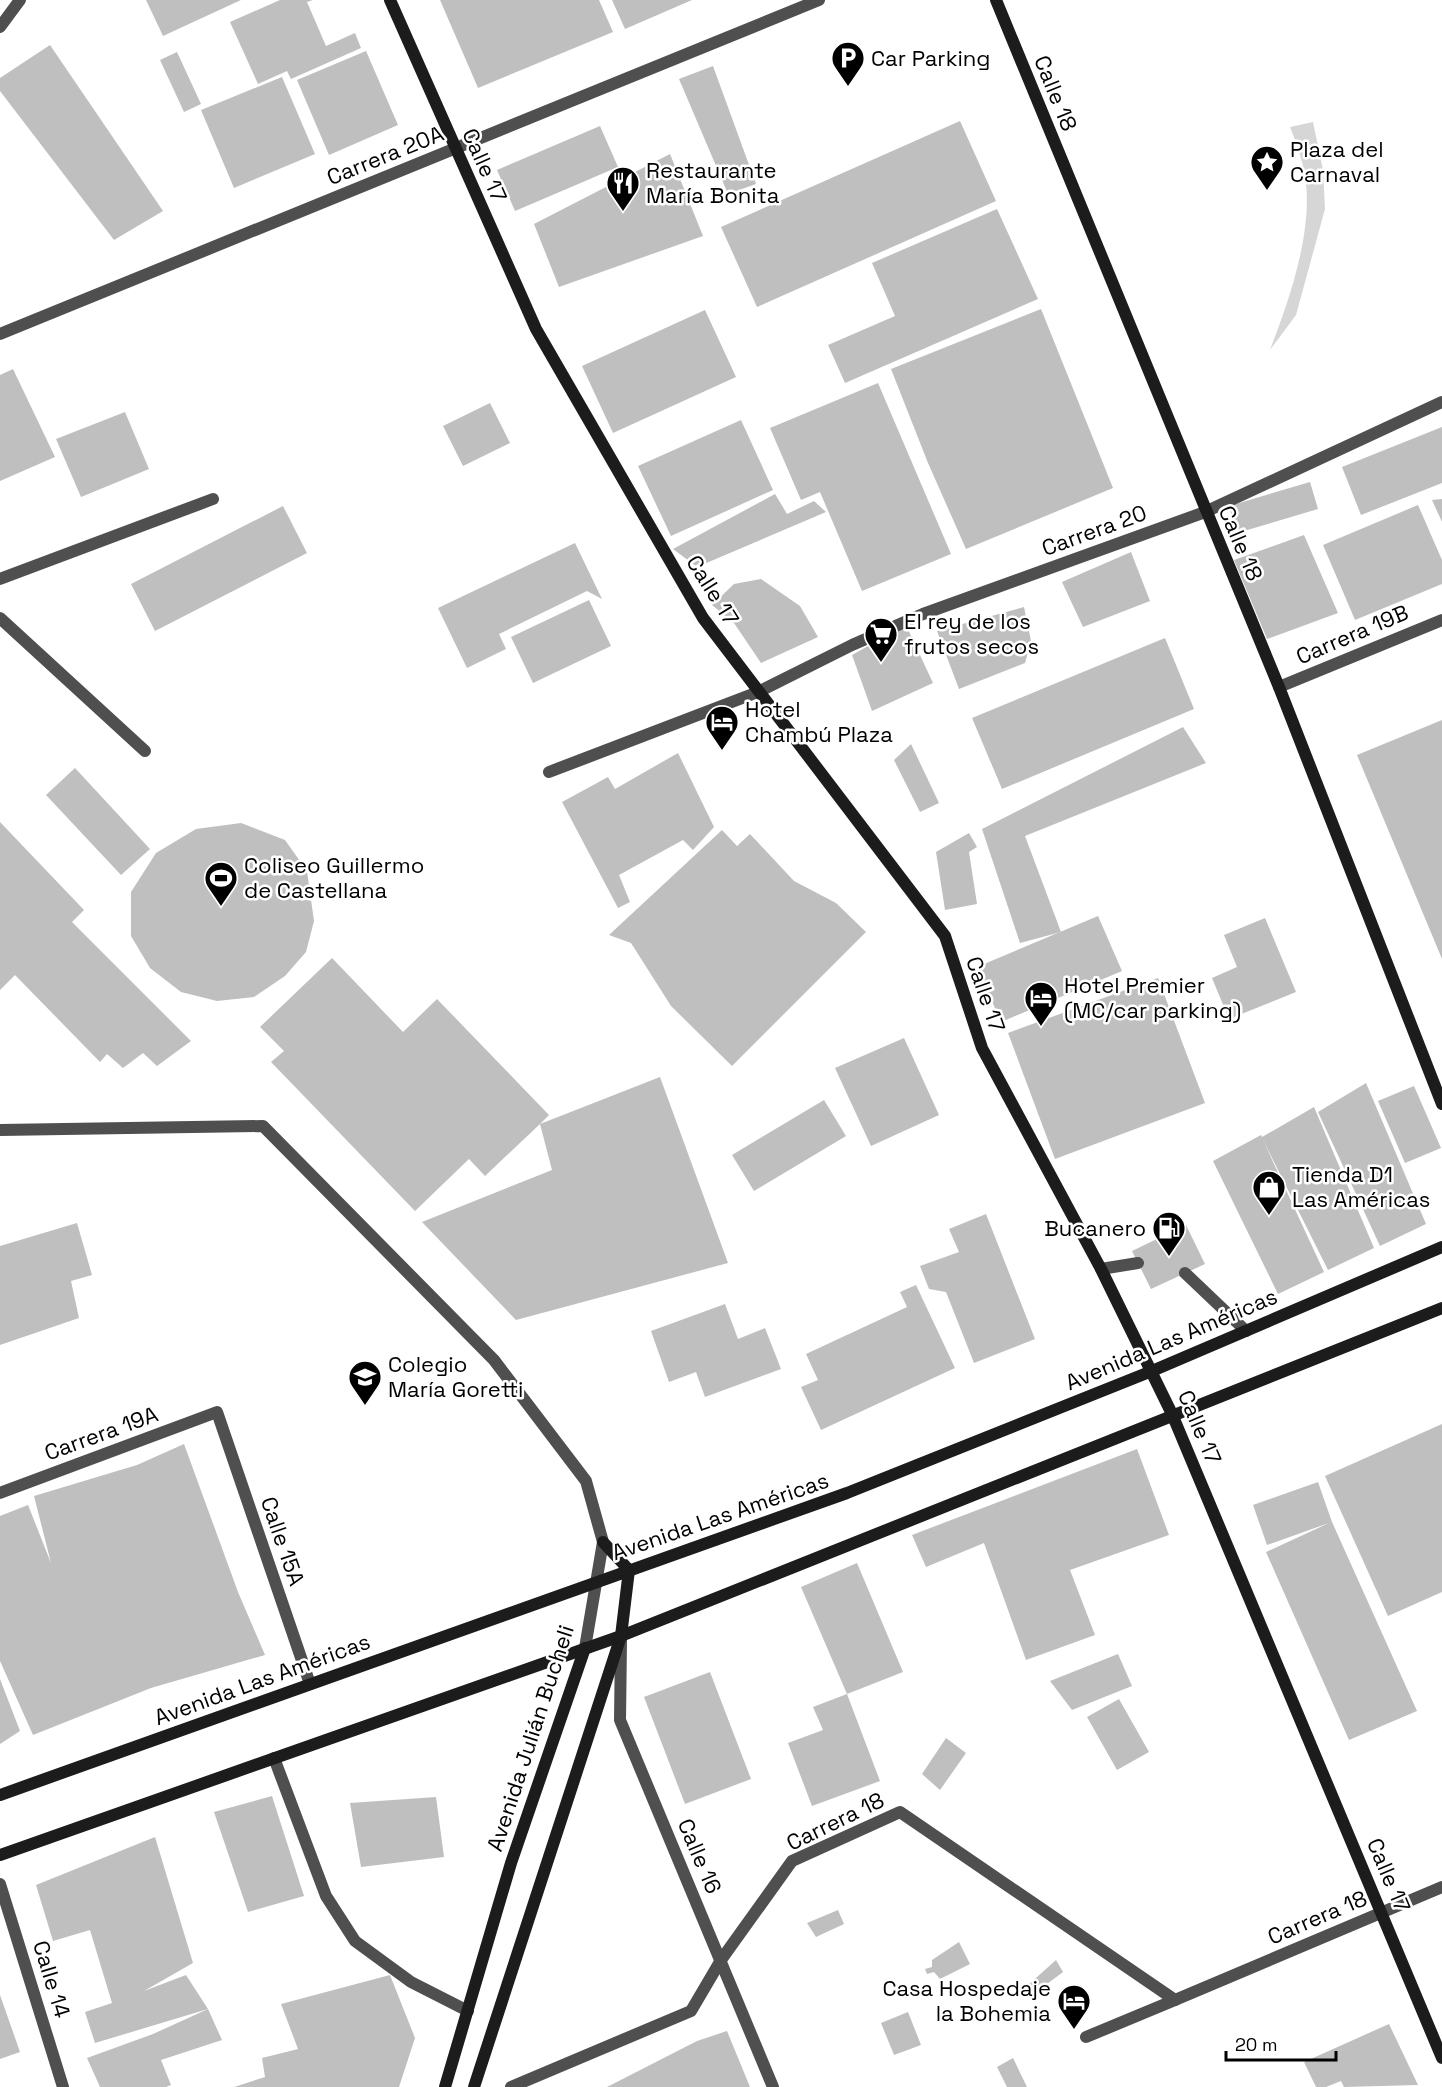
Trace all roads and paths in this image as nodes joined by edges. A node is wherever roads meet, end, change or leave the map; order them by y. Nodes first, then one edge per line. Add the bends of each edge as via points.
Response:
1 (20, 0) edge
2 (390, 0) edge
3 (819, 0) edge
4 (996, 0) edge
5 (0, 27) edge
6 (455, 150) junction
7 (0, 334) edge
8 (1442, 402) edge
9 (213, 498) dead end
10 (1205, 512) junction
11 (0, 579) edge
12 (0, 618) edge
13 (1442, 620) edge
14 (1279, 687) junction
15 (758, 692) junction
16 (145, 751) dead end
17 (549, 772) dead end
18 (1442, 1104) edge
19 (0, 1130) edge
20 (1442, 1247) edge
21 (1138, 1263) dead end
22 (1101, 1269) junction
23 (1185, 1273) dead end
24 (1442, 1308) edge
25 (1246, 1331) junction
26 (1152, 1371) junction
27 (218, 1412) joint
28 (1172, 1414) junction
29 (0, 1493) edge
30 (603, 1542) junction
31 (629, 1570) junction
32 (597, 1581) junction
33 (621, 1636) junction
34 (585, 1648) junction
35 (310, 1684) junction
36 (274, 1758) junction
37 (0, 1795) edge
38 (0, 1855) edge
39 (0, 1884) edge
40 (1442, 1887) edge
41 (1382, 1911) junction
42 (721, 1960) junction
43 (1175, 2000) junction
44 (468, 2011) junction
45 (1086, 2037) dead end
46 (1442, 2058) edge
47 (63, 2087) edge
48 (445, 2087) edge
49 (474, 2087) edge
50 (512, 2087) edge
51 (773, 2087) edge

1 - 5 street
2 - 6 street, Calle 17
3 - 6 street, Carrera 20A
4 - 10 street, Calle 18
6 - 7 street, Carrera 20A
6 - 15 street, Calle 17 via 536,329 704,618
8 - 10 street, Carrera 20
9 - 11 street
10 - 14 street, Calle 18
10 - 15 street, Carrera 20 via 923,614
12 - 16 street
13 - 14 street, Carrera 19B
14 - 18 street, Calle 18
15 - 17 street, Carrera 20
15 - 22 street, Calle 17 via 945,936 982,1048
19 - 30 street via 263,1126 494,1360 586,1480
20 - 25 street, Avenida Las Américas
21 - 22 street
22 - 26 street, Calle 17
23 - 25 street
24 - 28 street
25 - 26 street, Avenida Las Américas
26 - 28 street, Calle 17
26 - 31 street, Avenida Las Américas via 847,1493
27 - 29 street, Carrera 19A
27 - 35 street, Calle 15A
28 - 33 street
28 - 41 street, Calle 17
30 - 31 street
30 - 32 street, Avenida Julián Bucheli
31 - 32 street, Avenida Las Américas
31 - 33 street
32 - 34 street, Avenida Julián Bucheli
32 - 35 street, Avenida Las Américas
33 - 34 street
33 - 42 street, Calle 16 via 620,1720
33 - 49 street
34 - 36 street
34 - 44 street, Avenida Julián Bucheli via 512,1863
35 - 37 street, Avenida Las Américas
36 - 38 street
36 - 44 street via 326,1896 355,1941 411,1982
39 - 47 street, Calle 14
40 - 41 street, Carrera 18
41 - 43 street, Carrera 18
41 - 46 street, Calle 17
42 - 43 street, Carrera 18 via 792,1861 900,1812
42 - 50 street, Carrera 18 via 691,2011
42 - 51 street, Calle 16
43 - 45 street, Carrera 18
44 - 48 street, Avenida Julián Bucheli

